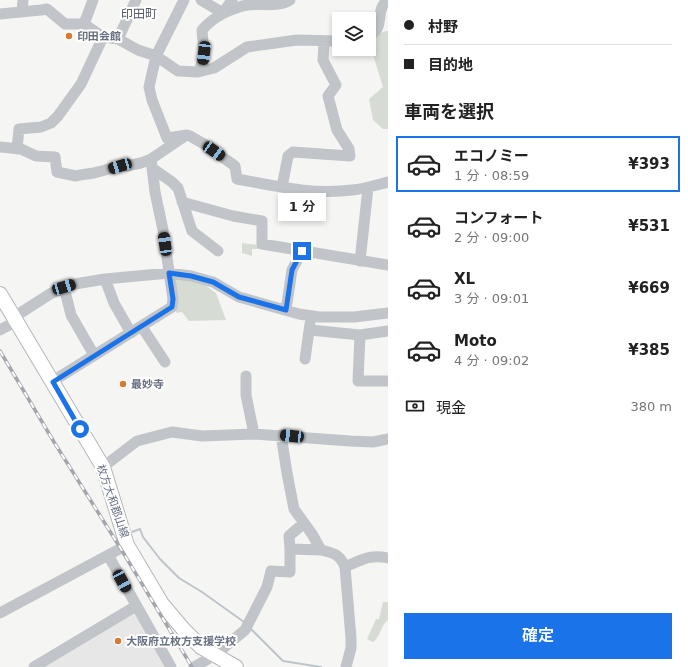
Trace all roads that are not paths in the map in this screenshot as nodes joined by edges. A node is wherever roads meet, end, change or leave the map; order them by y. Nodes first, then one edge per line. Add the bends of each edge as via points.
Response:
1 (23, 0) edge
2 (93, 0) edge
3 (136, 0) edge
4 (184, 0) edge
5 (201, 0) edge
6 (232, 0) edge
7 (290, 0) edge
8 (388, 0) edge
9 (48, 4) edge
10 (22, 12) junction
11 (0, 14) edge
12 (223, 14) junction
13 (84, 24) junction
14 (376, 31) edge
15 (103, 37) junction
16 (118, 39) junction
17 (324, 41) junction
18 (332, 41) edge
19 (156, 56) junction
20 (198, 72) junction
21 (187, 135) junction
22 (0, 147) edge
23 (17, 149) junction
24 (152, 163) junction
25 (388, 182) edge
26 (282, 187) junction
27 (368, 188) junction
28 (182, 202) junction
29 (218, 250) dead end
30 (302, 251) junction
31 (360, 261) junction
32 (388, 266) edge
33 (169, 273) junction
34 (104, 279) junction
35 (64, 287) junction
36 (0, 294) edge
37 (286, 310) junction
38 (388, 313) edge
39 (310, 315) junction
40 (16, 319) junction
41 (142, 326) junction
42 (0, 330) edge
43 (310, 330) junction
44 (388, 331) edge
45 (130, 333) junction
46 (360, 335) junction
47 (94, 355) junction
48 (305, 359) dead end
49 (165, 362) dead end
50 (246, 376) dead end
51 (388, 381) edge
52 (53, 382) junction
53 (254, 434) junction
54 (281, 435) junction
55 (388, 439) edge
56 (102, 467) junction
57 (304, 523) junction
58 (128, 545) junction
59 (290, 549) junction
60 (321, 550) junction
61 (108, 555) junction
62 (388, 558) edge
63 (345, 567) junction
64 (136, 606) junction
65 (0, 613) edge
66 (215, 655) junction
67 (34, 667) edge
68 (171, 667) edge
69 (194, 667) edge
70 (236, 667) edge
71 (346, 667) edge

1 - 10 street
2 - 13 street
3 - 16 street
4 - 19 street
5 - 12 street
6 - 12 street
7 - 12 street via 283,4 247,5
8 - 14 street via 383,3
9 - 10 street
9 - 13 street via 65,24
10 - 11 street
12 - 20 street via 202,30 204,53
13 - 15 street
15 - 16 street
15 - 23 street via 81,84 58,116 51,123 19,129
16 - 19 street
17 - 18 street
17 - 20 street via 297,40 247,47 214,68
17 - 26 street via 323,60 336,85 328,96 337,130 349,149 350,156 293,152 288,156
19 - 20 street via 178,71
19 - 21 street via 149,87 152,100 167,138
21 - 24 street
21 - 26 street via 235,166 237,179
22 - 23 street
23 - 24 street via 36,156 55,157 57,172 76,176 120,166
24 - 28 street via 178,188
24 - 33 street
25 - 27 street
26 - 27 street via 329,192
27 - 31 street
28 - 29 street via 192,230
28 - 30 street via 262,221 262,244
30 - 31 street
30 - 37 street via 292,270
31 - 32 street
33 - 34 street
33 - 37 street via 213,282 239,297
33 - 41 street via 172,307
34 - 35 street
34 - 45 street
35 - 40 street
35 - 47 street via 71,315
36 - 40 main road, 枚方大和郡山線
37 - 39 street
38 - 39 street via 354,317
39 - 43 street
40 - 42 street
40 - 52 main road, 枚方大和郡山線
41 - 45 street
41 - 49 street
43 - 46 street
43 - 48 street
44 - 46 street
45 - 47 street
46 - 51 street via 358,381
47 - 52 street
50 - 53 street via 246,395
52 - 56 main road, 枚方大和郡山線
53 - 54 street
53 - 56 street via 202,436 172,432 137,441
54 - 55 street via 373,442
54 - 57 street via 294,509
56 - 58 main road, 枚方大和郡山線
57 - 59 street via 289,536
57 - 60 street
58 - 61 street
58 - 66 main road, 枚方大和郡山線 via 169,613 201,647
59 - 60 street
59 - 66 street via 290,572 271,571 267,587 245,630
60 - 63 street via 332,552 341,558
61 - 64 street
61 - 65 street
62 - 63 street via 369,557
63 - 71 street via 351,638
64 - 67 street
64 - 68 street
66 - 69 street
66 - 70 main road, 枚方大和郡山線

